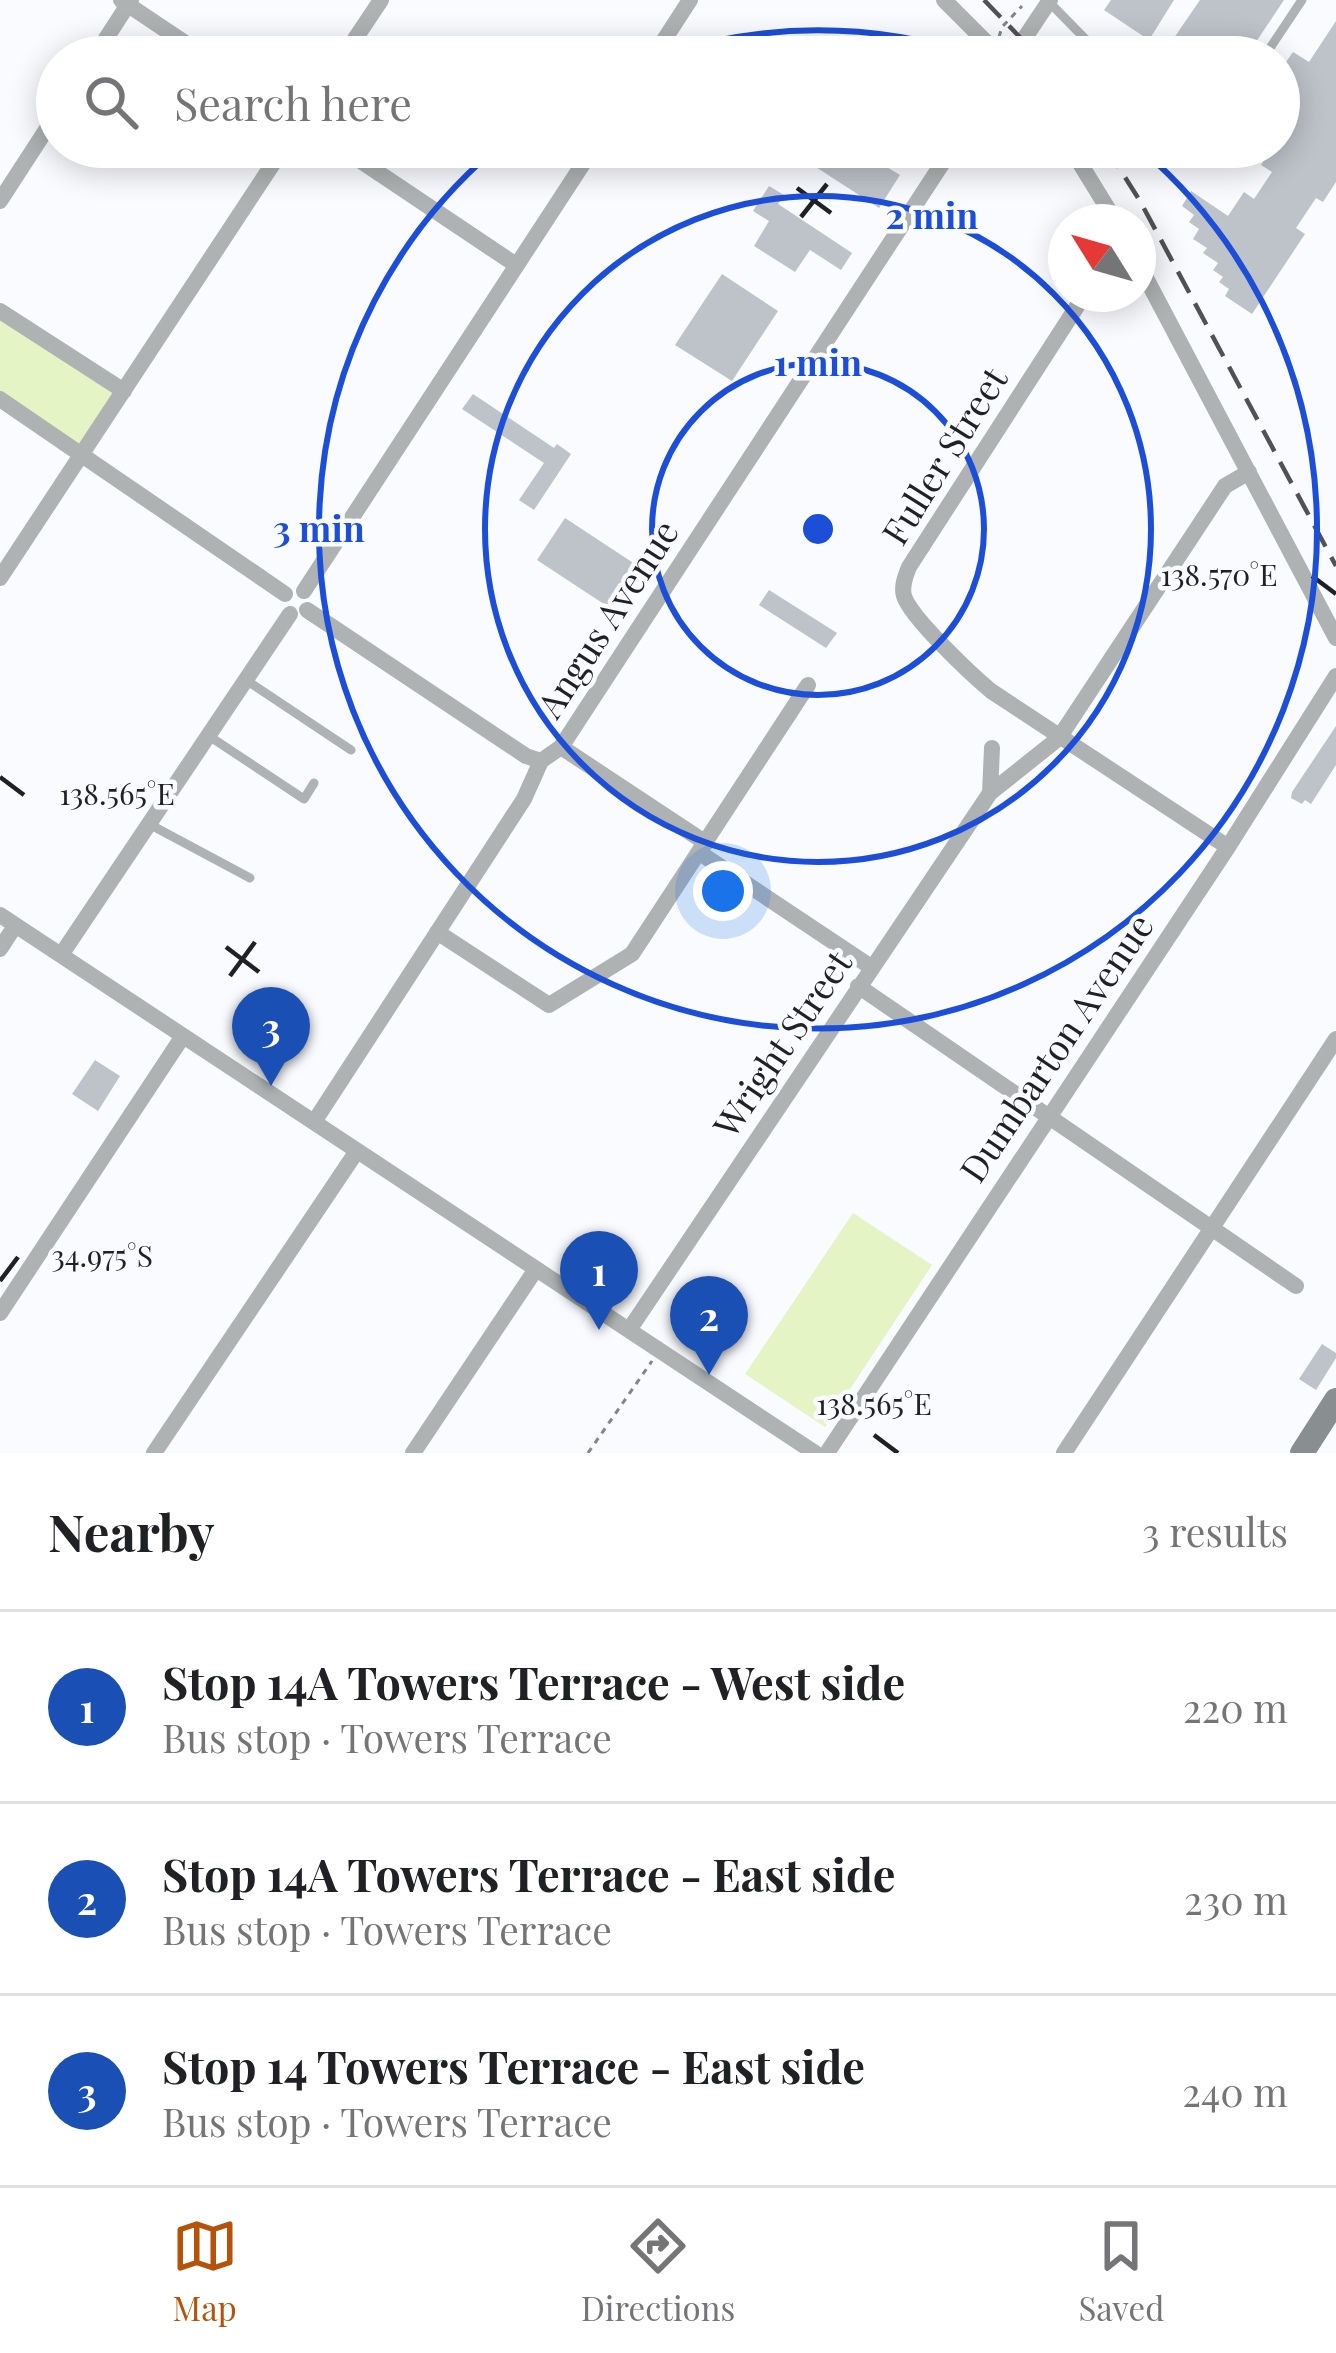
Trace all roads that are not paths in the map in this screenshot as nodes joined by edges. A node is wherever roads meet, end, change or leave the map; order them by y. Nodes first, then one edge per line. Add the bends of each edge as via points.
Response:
1 (381, 0) edge
2 (690, 0) edge
3 (944, 0) edge
4 (1302, 0) edge
5 (1049, 1) edge
6 (127, 2) edge
7 (107, 36) edge
8 (176, 36) edge
9 (358, 36) edge
10 (666, 36) edge
11 (986, 36) edge
12 (1026, 36) edge
13 (1083, 36) edge
14 (1278, 36) edge
15 (36, 145) edge
16 (270, 168) edge
17 (371, 168) edge
18 (579, 168) edge
19 (939, 168) edge
20 (1083, 168) edge
21 (0, 201) edge
22 (1104, 204) edge
23 (516, 265) junction
24 (1156, 297) edge
25 (0, 311) edge
26 (1073, 312) edge
27 (124, 391) junction
28 (0, 399) edge
29 (82, 454) junction
30 (1249, 472) junction
31 (0, 578) edge
32 (300, 605) junction
33 (1336, 638) edge
34 (1336, 676) edge
35 (245, 680) junction
36 (808, 685) dead end
37 (208, 735) junction
38 (1059, 738) junction
39 (561, 747) junction
40 (992, 748) dead end
41 (351, 750) dead end
42 (542, 761) junction
43 (314, 783) dead end
44 (990, 793) junction
45 (149, 824) junction
46 (1228, 847) junction
47 (703, 848) junction
48 (250, 878) dead end
49 (8, 921) edge
50 (437, 932) junction
51 (0, 949) edge
52 (61, 956) junction
53 (871, 967) junction
54 (858, 986) junction
55 (183, 1036) junction
56 (1336, 1039) edge
57 (1050, 1115) junction
58 (314, 1122) junction
59 (357, 1151) junction
60 (1213, 1226) junction
61 (536, 1269) junction
62 (1296, 1286) dead end
63 (0, 1313) edge
64 (629, 1330) junction
65 (1336, 1400) edge
66 (154, 1453) edge
67 (412, 1453) edge
68 (815, 1453) edge
69 (826, 1453) edge
70 (1064, 1453) edge
71 (1302, 1453) edge

1 - 9 street
2 - 10 street
3 - 11 street
4 - 14 lane
5 - 12 street
5 - 13 lane
6 - 7 street
6 - 8 street
15 - 21 street
16 - 27 street
17 - 23 street
18 - 23 street
19 - 39 street, Angus Avenue
20 - 22 street
23 - 32 street
24 - 30 street
25 - 27 street
26 - 38 street, Fuller Street via 903,582 904,598 962,667
27 - 29 street
28 - 29 street
29 - 31 street
29 - 32 street via 285,594 293,589
30 - 33 street
30 - 38 street, Wright Street via 1225,486
32 - 35 street
32 - 42 street
34 - 46 street, Dumbarton Avenue
35 - 37 street
35 - 41 lane
36 - 47 street
37 - 43 lane via 304,799
37 - 45 street
38 - 44 street, Wright Street
38 - 46 street
39 - 42 street, Angus Avenue
39 - 47 street
40 - 44 street
42 - 50 street, Angus Avenue
44 - 53 street, Wright Street
45 - 48 lane
45 - 52 street
46 - 57 street, Dumbarton Avenue
47 - 50 street via 632,954 549,1006
47 - 53 street
49 - 51 street
49 - 52 street
50 - 58 street, Angus Avenue
52 - 55 street
53 - 54 street, Wright Street
54 - 57 street
54 - 64 street, Wright Street
55 - 58 street
55 - 63 street
56 - 60 street
57 - 60 street
57 - 69 street, Dumbarton Avenue
58 - 59 street
59 - 61 street
59 - 66 street
60 - 62 street
60 - 70 street
61 - 64 street
61 - 67 street
64 - 68 street
65 - 71 street

